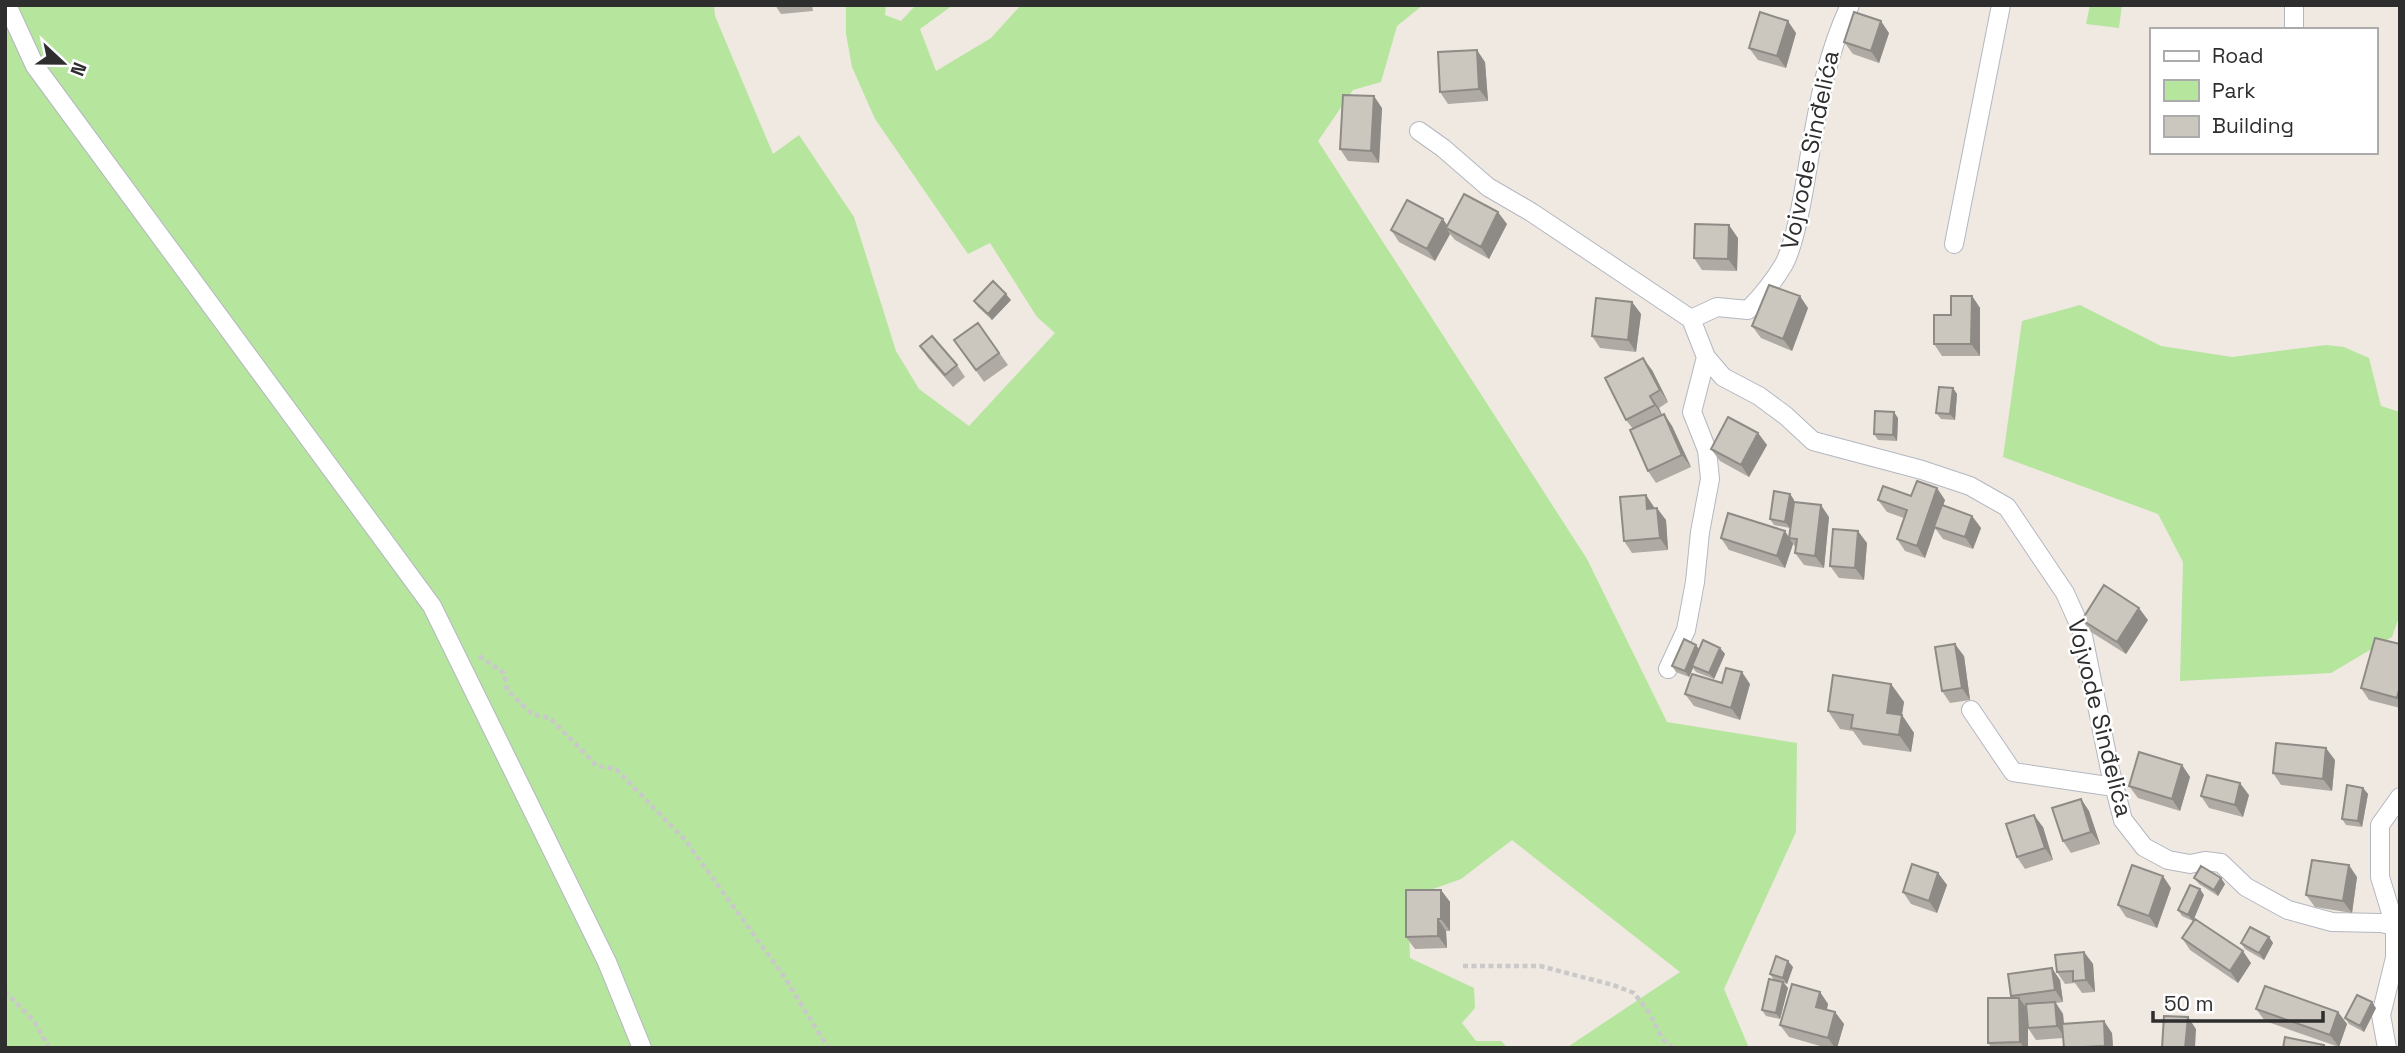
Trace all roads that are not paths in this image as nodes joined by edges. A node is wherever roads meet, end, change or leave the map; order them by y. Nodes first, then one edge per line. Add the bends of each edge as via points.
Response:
1 (8, 5) edge
2 (1850, 5) edge
3 (2001, 5) edge
4 (2294, 5) edge
5 (2294, 28) edge
6 (1419, 131) dead end
7 (1954, 244) dead end
8 (1691, 319) junction
9 (1706, 357) junction
10 (1668, 669) dead end
11 (1971, 710) dead end
12 (2114, 787) junction
13 (2400, 797) edge
14 (2395, 926) junction
15 (642, 1048) edge
16 (2387, 1048) edge

1 - 15 street via 34,66 432,606 607,962
2 - 8 street, Vojvode Sinđelića via 1834,38 1803,199 1785,261 1748,310 1717,307
3 - 7 street
4 - 5 street
6 - 8 street via 1488,187
8 - 9 street, Vojvode Sinđelića
9 - 10 street via 1692,412 1707,450 1710,479 1686,630
9 - 12 street, Vojvode Sinđelića via 1723,377 1759,396 1814,441 1970,486 2007,507 2065,593 2082,631
11 - 12 street via 2013,772
12 - 14 street, Vojvode Sinđelića via 2123,820 2144,847 2168,860 2221,863 2246,887 2288,910 2332,922
13 - 14 street via 2380,825 2380,877
14 - 16 street via 2395,958 2381,1015

